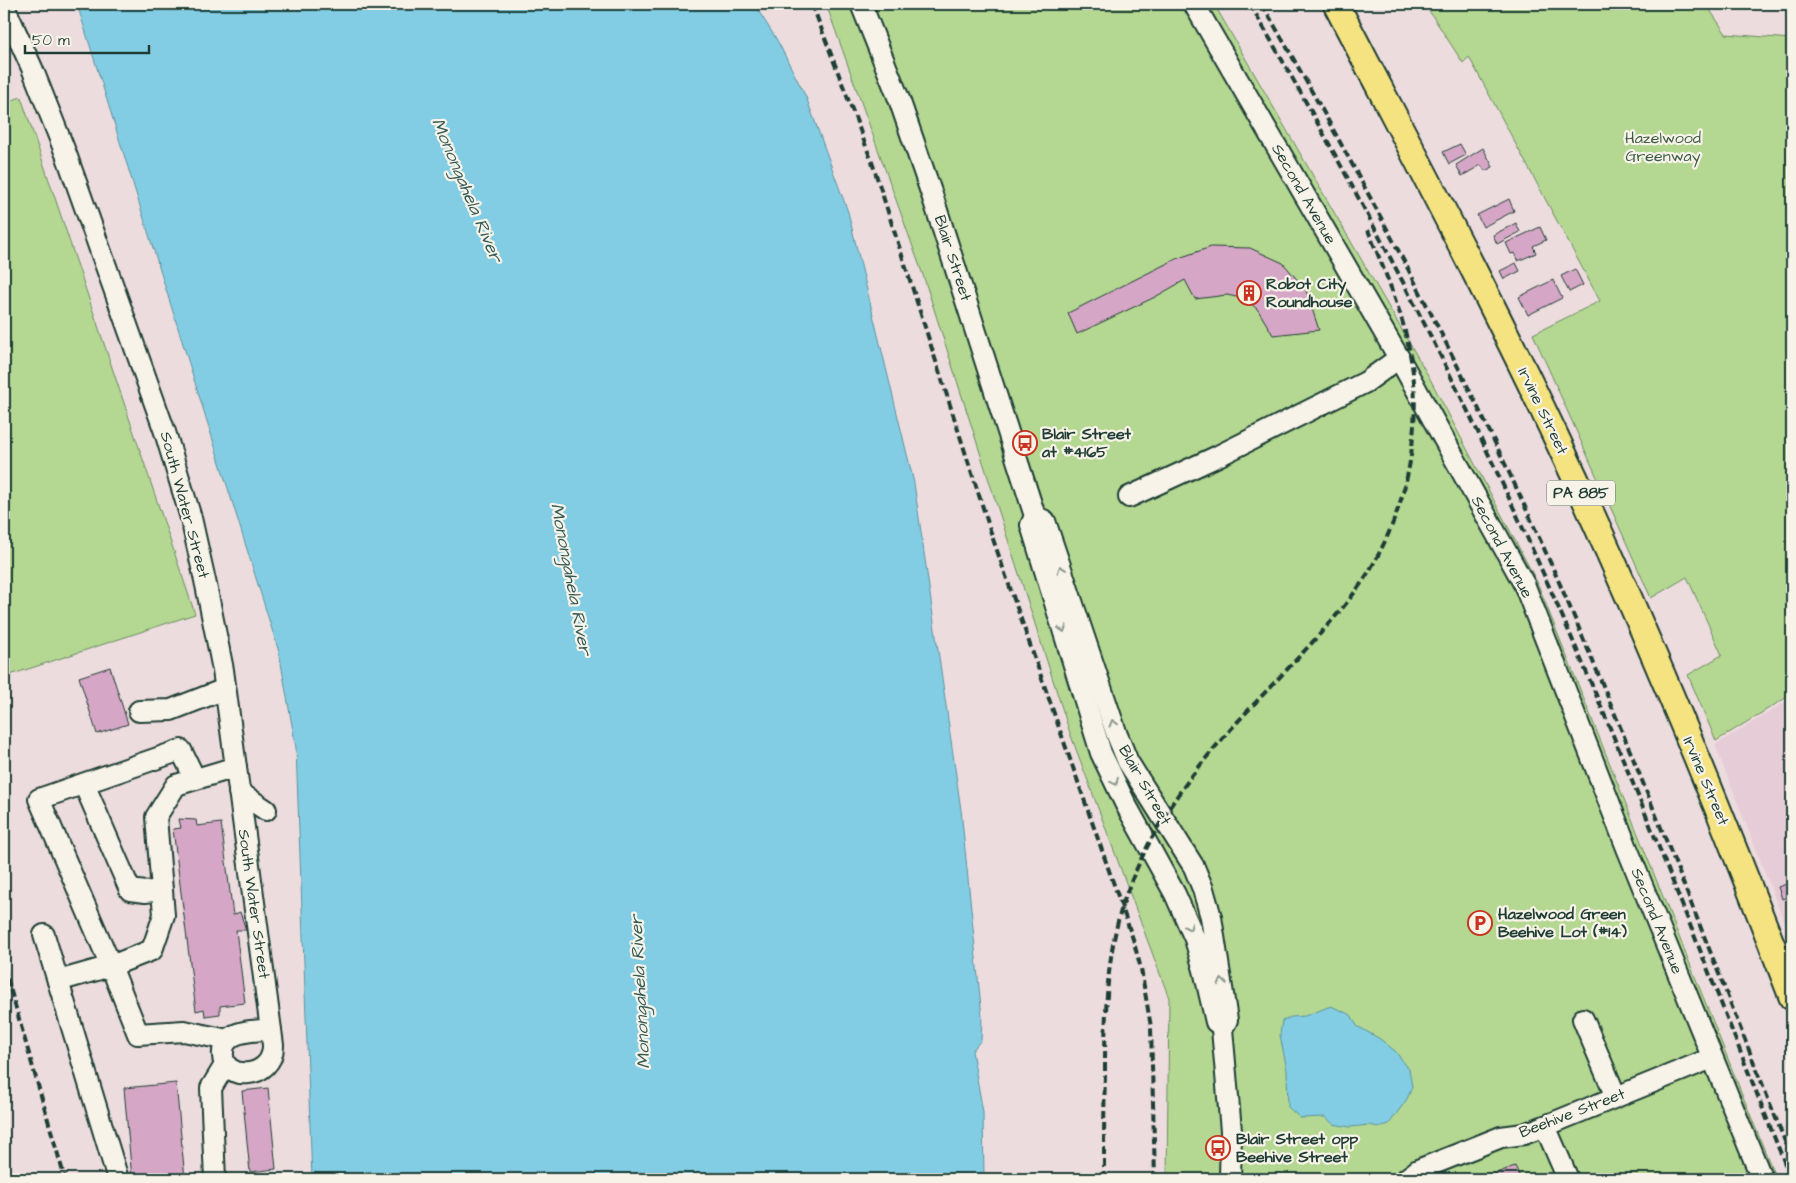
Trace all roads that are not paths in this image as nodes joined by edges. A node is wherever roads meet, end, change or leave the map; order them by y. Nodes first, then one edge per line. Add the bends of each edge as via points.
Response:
1 (861, 4) edge
2 (1194, 4) edge
3 (1336, 4) edge
4 (4, 6) edge
5 (1399, 358) junction
6 (1129, 497) dead end
7 (1035, 516) junction
8 (225, 689) junction
9 (139, 711) dead end
10 (236, 767) junction
11 (195, 780) junction
12 (84, 784) junction
13 (239, 792) junction
14 (266, 810) dead end
15 (162, 890) junction
16 (44, 935) dead end
17 (111, 966) junction
18 (58, 981) junction
19 (1792, 997) edge
20 (1583, 1019) dead end
21 (270, 1029) junction
22 (1222, 1029) junction
23 (228, 1040) junction
24 (1712, 1058) junction
25 (225, 1064) junction
26 (1616, 1097) junction
27 (1545, 1126) junction
28 (118, 1179) edge
29 (215, 1179) edge
30 (1230, 1179) edge
31 (1406, 1179) edge
32 (1568, 1179) edge
33 (1762, 1179) edge

1 - 7 street, Blair Street via 900,99
2 - 5 street, Second Avenue
3 - 19 main road, Irvine Street / PA 885 via 1492,306 1555,437 1650,648 1741,864
4 - 8 street, South Water Street via 50,112 165,432 201,559
5 - 6 street via 1366,382
5 - 24 street, Second Avenue via 1524,584
7 -> 22 street, Blair Street via 1031,525 1101,753 1195,939 1215,1022
22 -> 7 street, Blair Street via 1227,1020 1211,917 1203,888 1194,867 1128,762 1045,521
8 - 9 street via 171,710
8 - 10 street, South Water Street
10 - 11 street
10 - 13 street, South Water Street
11 - 12 street via 181,750
11 - 15 street via 176,785 156,817
12 - 15 street via 130,890
12 - 17 street via 40,799
13 - 14 street
13 - 21 street, South Water Street
15 - 17 street via 164,915 152,950
16 - 18 street
17 - 18 street
17 - 23 street via 138,1034 184,1031
18 - 28 street
20 - 26 street
21 - 23 street via 240,1033
21 - 25 street, South Water Street via 272,1058 260,1070 238,1072
22 - 30 street, Blair Street via 1231,1131
23 - 25 street via 223,1050
24 - 26 street, Beehive Street
24 - 33 street, Second Avenue
25 - 29 street via 211,1088
26 - 27 street, Beehive Street
27 - 31 street, Beehive Street via 1501,1138 1418,1170
27 - 32 street

